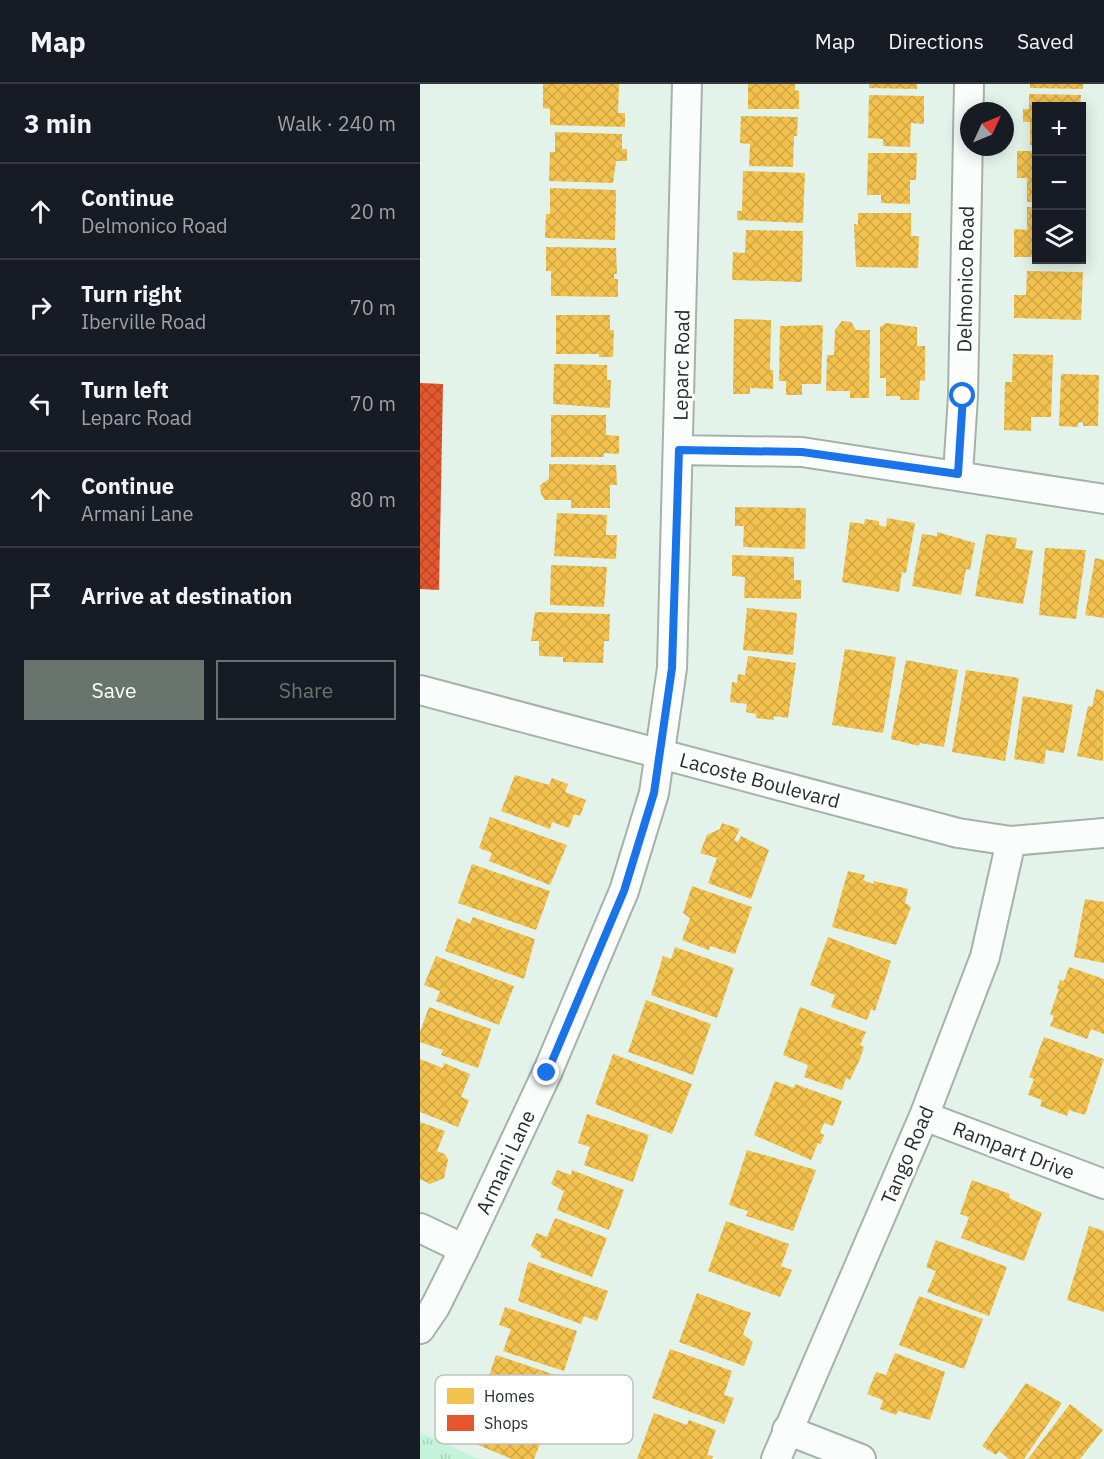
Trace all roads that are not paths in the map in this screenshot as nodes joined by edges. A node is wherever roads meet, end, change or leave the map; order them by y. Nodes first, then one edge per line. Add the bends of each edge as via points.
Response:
1 (687, 84) edge
2 (969, 84) edge
3 (679, 450) junction
4 (958, 474) junction
5 (1104, 499) edge
6 (420, 690) edge
7 (660, 753) junction
8 (1104, 832) edge
9 (1011, 841) junction
10 (924, 1116) junction
11 (1104, 1184) edge
12 (420, 1228) edge
13 (464, 1249) junction
14 (420, 1329) edge
15 (787, 1430) junction
16 (776, 1459) edge
17 (861, 1459) edge

1 - 3 street, Leparc Road
2 - 4 street, Delmonico Road
3 - 4 street via 802,452
3 - 7 street, Leparc Road via 672,668
4 - 5 street
6 - 7 street, Lacoste Boulevard
7 - 9 street, Lacoste Boulevard via 958,833
7 - 13 street, Armani Lane via 654,793 624,891 547,1073
8 - 9 street, Lacoste Boulevard
9 - 10 street, Tango Road via 985,957
10 - 11 street, Rampart Drive
10 - 15 street, Tango Road
12 - 13 street
13 - 14 street, Armani Lane
15 - 16 street, Tango Road
15 - 17 street

